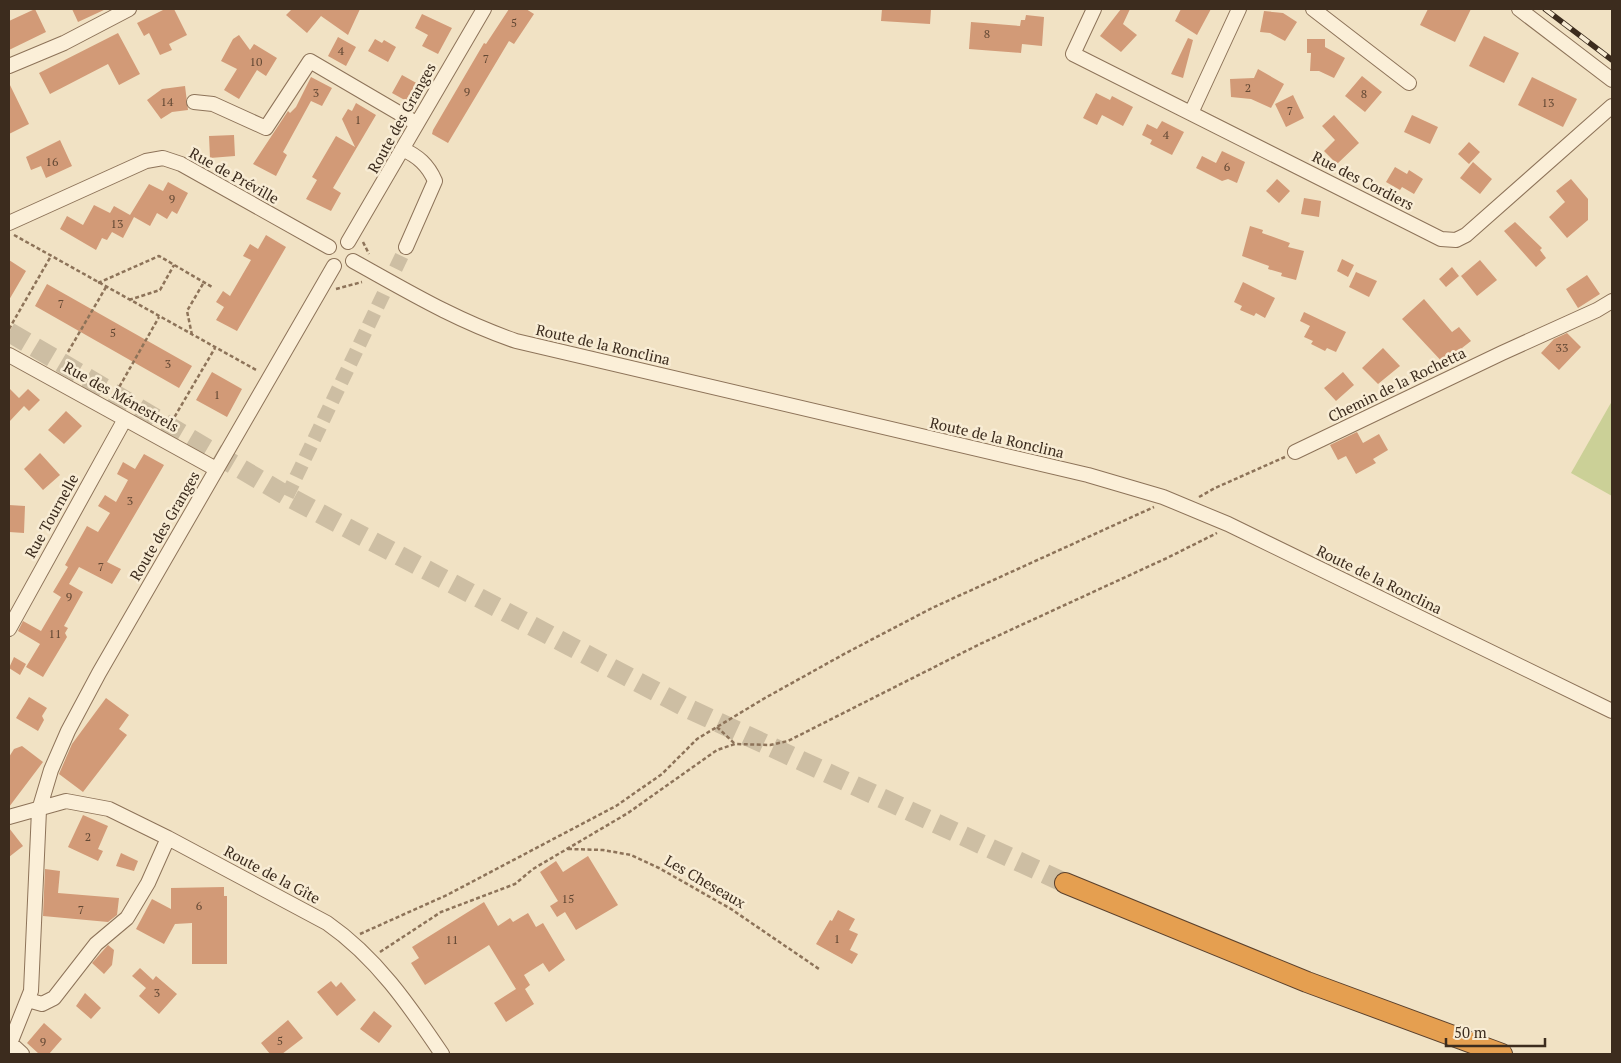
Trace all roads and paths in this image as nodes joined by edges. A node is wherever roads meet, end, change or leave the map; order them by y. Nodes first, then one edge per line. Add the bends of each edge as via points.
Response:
1 (129, 9) edge
2 (484, 9) edge
3 (1092, 9) edge
4 (1238, 9) edge
5 (1313, 9) edge
6 (1519, 9) edge
7 (9, 66) edge
8 (1612, 80) edge
9 (1409, 83) dead end
10 (194, 102) dead end
11 (1612, 106) edge
12 (1191, 113) junction
13 (416, 123) junction
14 (402, 148) junction
15 (9, 223) edge
16 (9, 232) edge
17 (348, 242) junction
18 (329, 247) junction
19 (406, 247) tunnel mouth
20 (51, 256) junction
21 (353, 261) junction
22 (174, 265) junction
23 (334, 266) junction
24 (373, 272) junction
25 (204, 282) junction
26 (98, 283) junction
27 (323, 284) junction
28 (106, 287) junction
29 (212, 287) dead end
30 (129, 300) junction
31 (1612, 301) edge
32 (159, 317) junction
33 (9, 329) edge
34 (192, 335) junction
35 (215, 348) junction
36 (68, 352) dead end
37 (9, 355) edge
38 (264, 374) dead end
39 (110, 403) dead end
40 (124, 419) junction
41 (165, 434) dead end
42 (1295, 452) joint
43 (216, 468) junction
44 (1163, 497) junction
45 (1197, 499) dead end
46 (1228, 524) junction
47 (9, 629) edge
48 (1612, 711) edge
49 (717, 727) junction
50 (735, 744) junction
51 (39, 810) junction
52 (9, 817) edge
53 (168, 838) junction
54 (567, 849) junction
55 (1064, 883) tunnel mouth
56 (350, 939) junction
57 (370, 959) junction
58 (819, 969) dead end
59 (28, 1000) junction
60 (9, 1044) edge
61 (22, 1054) edge
62 (442, 1054) edge
63 (1502, 1054) edge

1 - 7 street via 64,43
2 - 13 street, Route des Granges
3 - 12 street, Rue des Cordiers via 1073,54
4 - 12 street
5 - 9 street
6 - 8 street
10 - 13 street via 213,104 266,128 310,62
11 - 12 street, Rue des Cordiers via 1466,235 1456,240 1441,239
13 - 14 street, Route des Granges
14 - 17 street, Route des Granges
14 - 19 street via 418,157 430,169 435,180
15 - 18 street, Rue de Préville via 146,161 163,158 181,164
16 - 20 path
17 - 18 street via 335,242
17 - 21 street via 354,251
18 - 23 street via 328,258
20 - 26 path
20 - 33 path
21 - 23 street via 345,268
21 - 24 street, Route de la Ronclina
22 - 25 path
22 - 26 path via 159,256
22 - 30 path via 160,290
23 - 27 street, Route des Granges
24 - 27 path via 368,280 333,290
24 - 44 street, Route de la Ronclina via 475,327 516,341 1088,475
25 - 29 path
25 - 34 path via 187,311
26 - 28 path
27 - 43 street, Route des Granges
28 - 30 path
28 - 36 path
30 - 32 path
31 - 42 street, Chemin de la Rochetta
32 - 34 path
32 - 39 path
34 - 35 path
35 - 38 path
35 - 41 path
37 - 40 street, Rue des Ménestrels
40 - 43 street, Rue des Ménestrels
40 - 47 street, Rue Tournelle
42 - 45 path
43 - 51 street, Route des Granges via 68,731 51,770
44 - 46 street, Route de la Ronclina
44 - 49 path via 1160,505 932,608
46 - 48 street, Route de la Ronclina
46 - 50 path via 1213,536 980,644 788,741 770,745
49 - 50 path
49 - 56 path via 697,739 662,774 616,806 447,895
50 - 54 path via 718,750 628,813
51 - 52 street, Route de la Gîte
51 - 53 street, Route de la Gîte via 66,801 109,809
51 - 59 street, Route des Granges
53 - 56 street, Route de la Gîte via 327,923
53 - 59 street via 148,883 127,918 96,944 54,998 42,1004
54 - 57 path via 533,869 516,884 441,912
54 - 58 path, Les Cheseaux via 612,851 631,855 659,868 731,909
55 - 63 highway via 1298,978
56 - 57 street, Route de la Gîte
57 - 62 street, Route de la Gîte via 408,1004
59 - 60 street, Route des Granges
60 - 61 street

